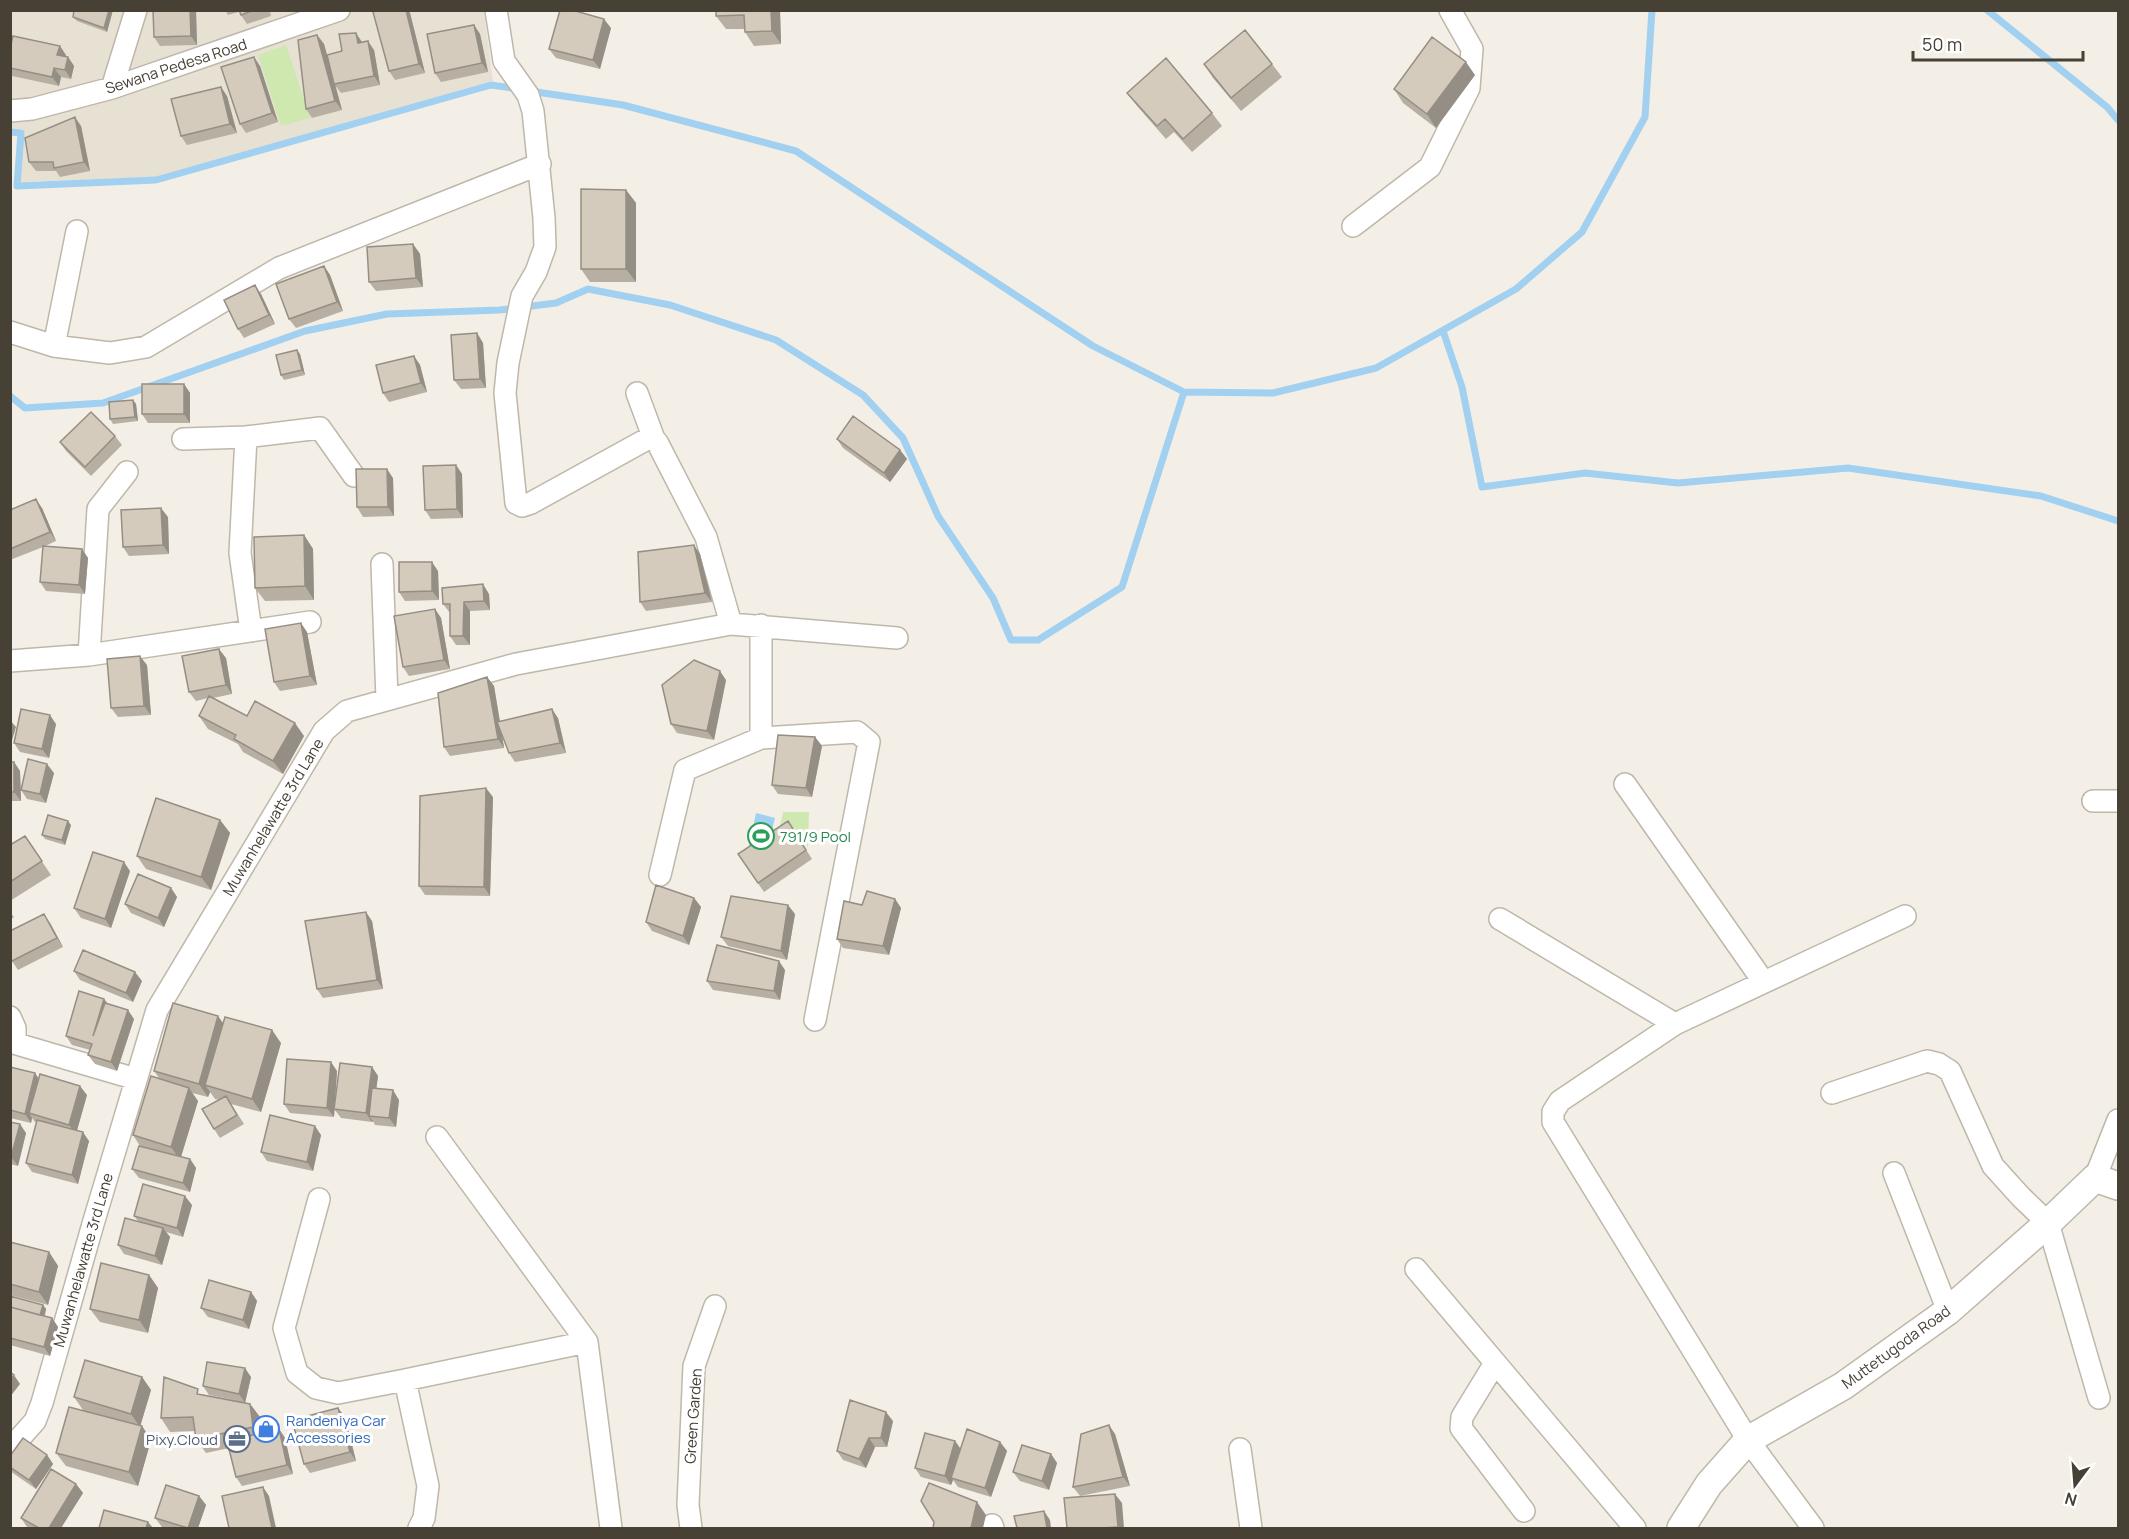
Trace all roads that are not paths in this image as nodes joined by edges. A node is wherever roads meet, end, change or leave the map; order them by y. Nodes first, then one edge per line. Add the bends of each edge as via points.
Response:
1 (136, 10) edge
2 (339, 10) edge
3 (496, 10) edge
4 (1450, 10) edge
5 (111, 88) junction
6 (10, 111) edge
7 (540, 164) junction
8 (1353, 226) dead end
9 (77, 231) dead end
10 (10, 332) edge
11 (54, 346) junction
12 (637, 393) dead end
13 (246, 437) junction
14 (183, 439) dead end
15 (654, 439) junction
16 (127, 472) dead end
17 (354, 476) edge
18 (382, 564) dead end
19 (310, 622) dead end
20 (731, 624) junction
21 (761, 626) junction
22 (251, 631) junction
23 (897, 638) dead end
24 (89, 655) junction
25 (10, 661) edge
26 (387, 699) junction
27 (761, 738) junction
28 (1625, 784) dead end
29 (2093, 801) dead end
30 (2118, 801) edge
31 (660, 875) dead end
32 (1905, 916) dead end
33 (1500, 919) dead end
34 (1763, 981) junction
35 (10, 1017) edge
36 (815, 1020) dead end
37 (1675, 1024) junction
38 (13, 1043) edge
39 (136, 1078) junction
40 (1832, 1093) dead end
41 (2118, 1120) edge
42 (437, 1137) dead end
43 (1894, 1173) dead end
44 (2107, 1182) edge
45 (319, 1199) dead end
46 (2048, 1223) junction
47 (1416, 1269) dead end
48 (715, 1306) dead end
49 (1948, 1311) junction
50 (587, 1342) junction
51 (1495, 1363) junction
52 (405, 1380) junction
53 (2099, 1398) dead end
54 (1748, 1440) junction
55 (10, 1449) edge
56 (1240, 1449) dead end
57 (1524, 1511) dead end
58 (418, 1528) edge
59 (611, 1528) edge
60 (691, 1528) edge
61 (1251, 1528) edge
62 (1635, 1528) edge
63 (1681, 1528) edge
64 (1813, 1528) edge

1 - 5 street
2 - 5 street, Sewana Pedesa Road
3 - 7 street via 504,61 528,95 533,111
4 - 8 street via 1472,49 1469,88 1430,167
5 - 6 street, Sewana Pedesa Road
7 - 11 street via 279,268 146,347 110,353
7 - 15 street via 545,246 522,296 505,393 516,503 531,503 649,438
9 - 11 street
10 - 11 street
12 - 15 street
13 - 14 street
13 - 17 street via 320,428
13 - 22 street via 240,553
15 - 20 street via 706,537
16 - 24 street via 98,509
18 - 26 street
19 - 22 street
20 - 21 street, Muwanhelawatte 3rd Lane
20 - 26 street, Muwanhelawatte 3rd Lane via 516,664
21 - 23 street, Muwanhelawatte 3rd Lane
21 - 27 street
22 - 24 street
24 - 25 street
26 - 39 street, Muwanhelawatte 3rd Lane via 347,711 324,731 157,1010
27 - 31 street via 685,770
27 - 36 street via 858,732 870,742
28 - 34 street
29 - 30 street
32 - 34 street
33 - 37 street
34 - 37 street
35 - 38 street via 15,1028
37 - 54 street via 1560,1101 1553,1112 1553,1122
38 - 39 street
39 - 55 street, Muwanhelawatte 3rd Lane via 42,1403 35,1420
40 - 46 street via 1927,1061 1944,1067 1950,1071 1993,1166
41 - 44 street
42 - 50 street
43 - 49 street
44 - 46 street, Muttetugoda Road
45 - 52 street via 284,1328 297,1373 316,1388 338,1393
46 - 49 street, Muttetugoda Road
46 - 53 street
47 - 51 street
48 - 60 street, Green Garden via 694,1366
49 - 54 street, Muttetugoda Road via 1843,1386
50 - 52 street
50 - 59 street
51 - 57 street via 1462,1417 1461,1428
51 - 62 street
52 - 58 street via 428,1486 424,1518
54 - 63 street, Muttetugoda Road via 1710,1484
54 - 64 street
56 - 61 street

